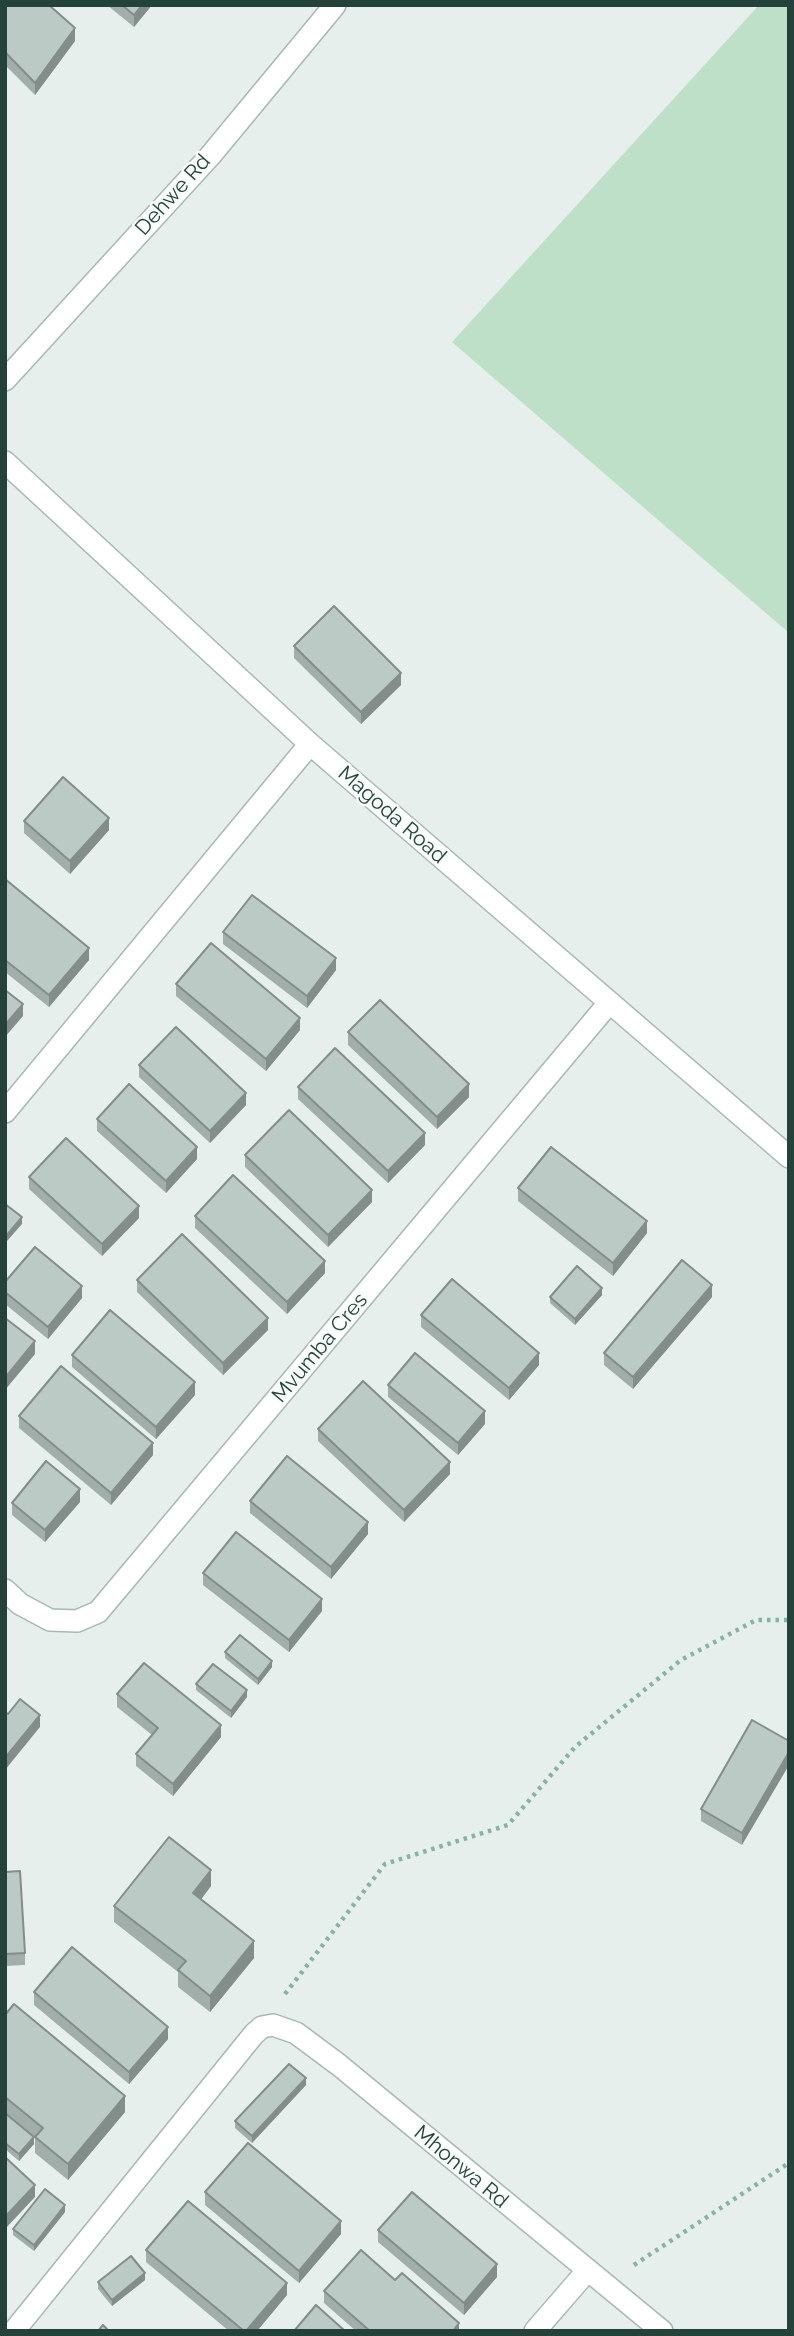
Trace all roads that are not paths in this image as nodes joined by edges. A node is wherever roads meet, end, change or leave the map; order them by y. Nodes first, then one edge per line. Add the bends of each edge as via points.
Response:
1 (335, 5) edge
2 (5, 380) edge
3 (5, 461) edge
4 (310, 744) junction
5 (609, 1003) junction
6 (5, 1112) edge
7 (789, 1157) edge
8 (5, 1590) edge
9 (587, 2271) junction
10 (14, 2331) edge
11 (535, 2331) edge
12 (662, 2331) edge

1 - 2 street, Dehwe Rd via 210,156
3 - 4 street, Magoda Road
4 - 5 street, Magoda Road
4 - 6 street
5 - 7 street, Magoda Road
5 - 8 street, Mvumba Cres via 98,1612 77,1621 50,1620
9 - 10 street, Mhonwa Rd via 296,2033 273,2025 254,2034
9 - 11 street
9 - 12 street, Mhonwa Rd

